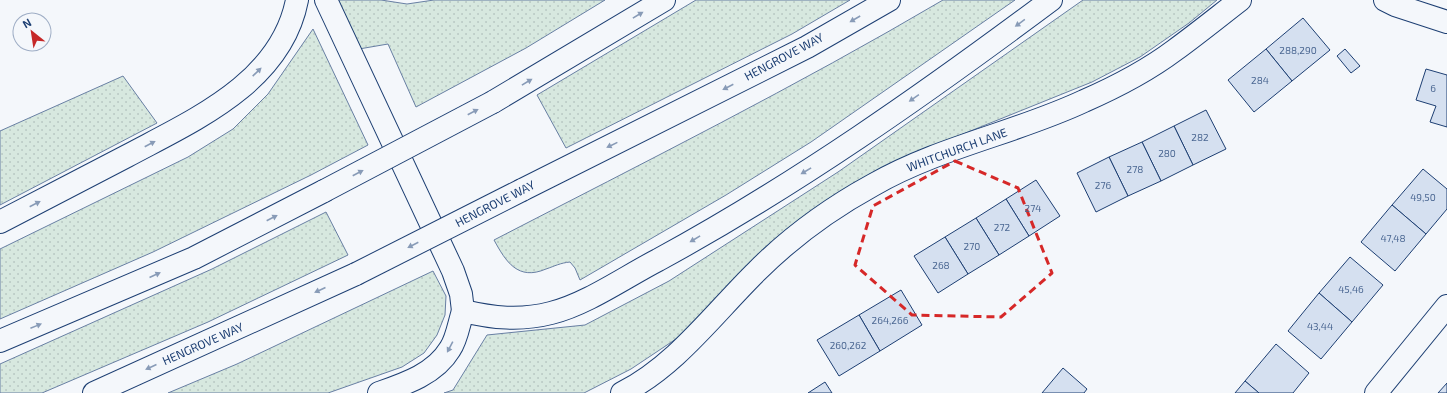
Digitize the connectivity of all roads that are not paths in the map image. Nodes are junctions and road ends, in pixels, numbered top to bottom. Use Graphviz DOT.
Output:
graph roads {
  1 [pos="297,0"];
  2 [pos="326,0"];
  3 [pos="664,0"];
  4 [pos="889,0"];
  5 [pos="1051,0"];
  6 [pos="1240,0"];
  7 [pos="1385,0"];
  8 [pos="1447,22"];
  9 [pos="0,222"];
  10 [pos="1447,306"];
  11 [pos="463,311"];
  12 [pos="0,341"];
  13 [pos="94,393"];
  14 [pos="380,393"];
  15 [pos="622,393"];
  16 [pos="1376,393"];
  9 -- 1 [label="main road, one-way"];
  2 -- 11 [label="main road"];
  12 -- 3 [label="main road, one-way, bridge"];
  4 -- 13 [label="main road, HENGROVE WAY, one-way, bridge"];
  5 -- 11 [label="main road, one-way"];
  6 -- 15 [label="main road, WHITCHURCH LANE"];
  7 -- 8 [label="main road"];
  10 -- 16 [label="main road"];
  11 -- 14 [label="main road, one-way"];
}
